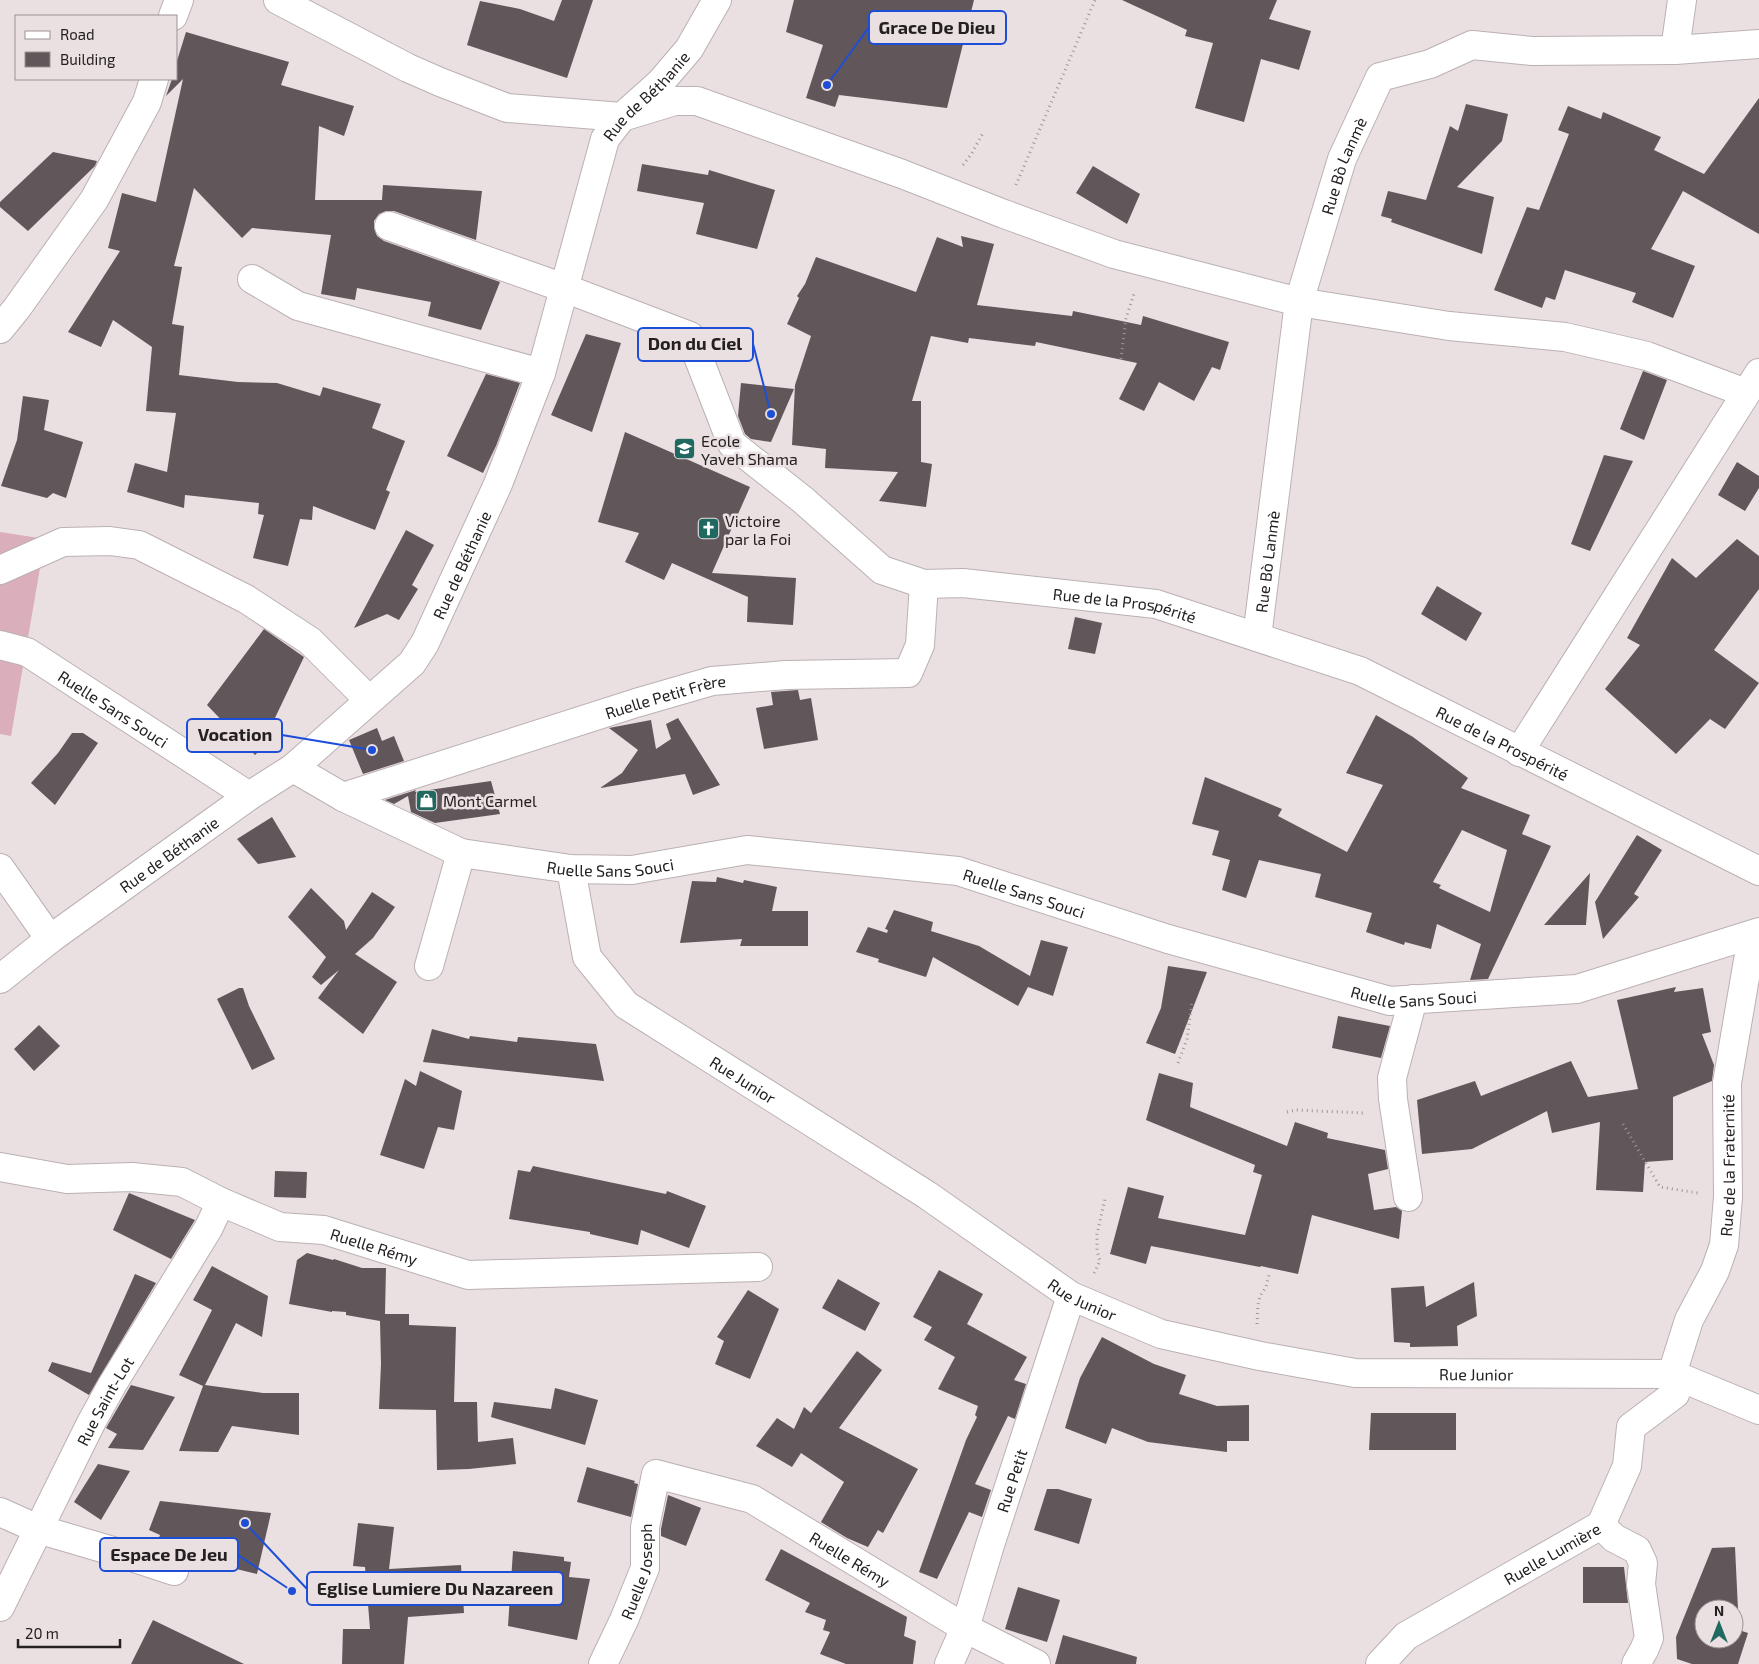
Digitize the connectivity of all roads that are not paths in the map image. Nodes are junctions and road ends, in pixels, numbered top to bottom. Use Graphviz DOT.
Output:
graph roads {
  1 [pos="179,0"];
  2 [pos="278,0"];
  3 [pos="717,0"];
  4 [pos="1682,0"];
  5 [pos="307,7"];
  6 [pos="173,15"];
  7 [pos="1759,44"];
  8 [pos="1675,50"];
  9 [pos="154,80"];
  10 [pos="622,117"];
  11 [pos="389,226"];
  12 [pos="252,280"];
  13 [pos="564,288"];
  14 [pos="1299,302"];
  15 [pos="0,329"];
  16 [pos="541,373"];
  17 [pos="1753,383"];
  18 [pos="0,570"];
  19 [pos="924,584"];
  20 [pos="1257,637"];
  21 [pos="0,645"];
  22 [pos="369,700"];
  23 [pos="1519,752"];
  24 [pos="293,768"];
  25 [pos="249,796"];
  26 [pos="343,797"];
  27 [pos="461,853"];
  28 [pos="0,868"];
  29 [pos="571,869"];
  30 [pos="1759,871"];
  31 [pos="1759,932"];
  32 [pos="50,938"];
  33 [pos="1759,953"];
  34 [pos="429,966"];
  35 [pos="0,979"];
  36 [pos="1413,999"];
  37 [pos="0,1167"];
  38 [pos="1408,1197"];
  39 [pos="221,1202"];
  40 [pos="758,1268"];
  41 [pos="1076,1298"];
  42 [pos="1672,1374"];
  43 [pos="1759,1410"];
  44 [pos="656,1474"];
  45 [pos="0,1512"];
  46 [pos="1600,1525"];
  47 [pos="38,1529"];
  48 [pos="174,1571"];
  49 [pos="0,1607"];
  50 [pos="965,1628"];
  51 [pos="603,1664"];
  52 [pos="949,1664"];
  53 [pos="1036,1664"];
  54 [pos="1380,1664"];
  55 [pos="1636,1664"];
  1 -- 6 [label="street"];
  2 -- 5 [label="street"];
  3 -- 10 [label="street, Rue de Béthanie"];
  4 -- 8 [label="street"];
  5 -- 10 [label="street"];
  7 -- 8 [label="street, Rue Bò Lanmè"];
  8 -- 14 [label="street, Rue Bò Lanmè"];
  9 -- 15 [label="street"];
  10 -- 13 [label="street, Rue de Béthanie"];
  10 -- 14 [label="street"];
  11 -- 13 [label="street, Rue de la Prospérité"];
  12 -- 16 [label="street"];
  13 -- 16 [label="street, Rue de Béthanie"];
  13 -- 19 [label="street, Rue de la Prospérité"];
  14 -- 17 [label="street"];
  14 -- 20 [label="street, Rue Bò Lanmè"];
  16 -- 22 [label="street, Rue de Béthanie"];
  17 -- 23 [label="street"];
  18 -- 22 [label="street"];
  19 -- 20 [label="street, Rue de la Prospérité"];
  19 -- 26 [label="street, Ruelle Petit Frère"];
  20 -- 23 [label="street, Rue de la Prospérité"];
  21 -- 25 [label="street, Ruelle Sans Souci"];
  22 -- 24 [label="street, Rue de Béthanie"];
  23 -- 30 [label="street, Rue de la Prospérité"];
  24 -- 25 [label="street, Rue de Béthanie"];
  24 -- 26 [label="street, Ruelle Sans Souci"];
  25 -- 32 [label="street, Rue de Béthanie"];
  26 -- 27 [label="street, Ruelle Sans Souci"];
  27 -- 29 [label="street, Ruelle Sans Souci"];
  27 -- 34 [label="street"];
  28 -- 32 [label="street"];
  29 -- 36 [label="street, Ruelle Sans Souci"];
  29 -- 41 [label="street, Rue Junior"];
  31 -- 36 [label="street, Ruelle Sans Souci"];
  32 -- 35 [label="street, Rue de Béthanie"];
  33 -- 42 [label="street, Rue de la Fraternité"];
  36 -- 38 [label="street"];
  37 -- 39 [label="street, Ruelle Rémy"];
  39 -- 40 [label="street, Ruelle Rémy"];
  39 -- 47 [label="street, Rue Saint-Lot"];
  41 -- 42 [label="street, Rue Junior"];
  41 -- 50 [label="street, Rue Petit"];
  42 -- 43 [label="street, Rue Junior"];
  42 -- 46 [label="street, Ruelle Lumière"];
  44 -- 50 [label="street, Ruelle Rémy"];
  44 -- 51 [label="street, Ruelle Joseph"];
  45 -- 47 [label="street"];
  46 -- 54 [label="street, Ruelle Lumière"];
  46 -- 55 [label="street"];
  47 -- 48 [label="street"];
  47 -- 49 [label="street, Rue Saint-Lot"];
  50 -- 52 [label="street, Rue Petit"];
  50 -- 53 [label="street, Ruelle Rémy"];
}
